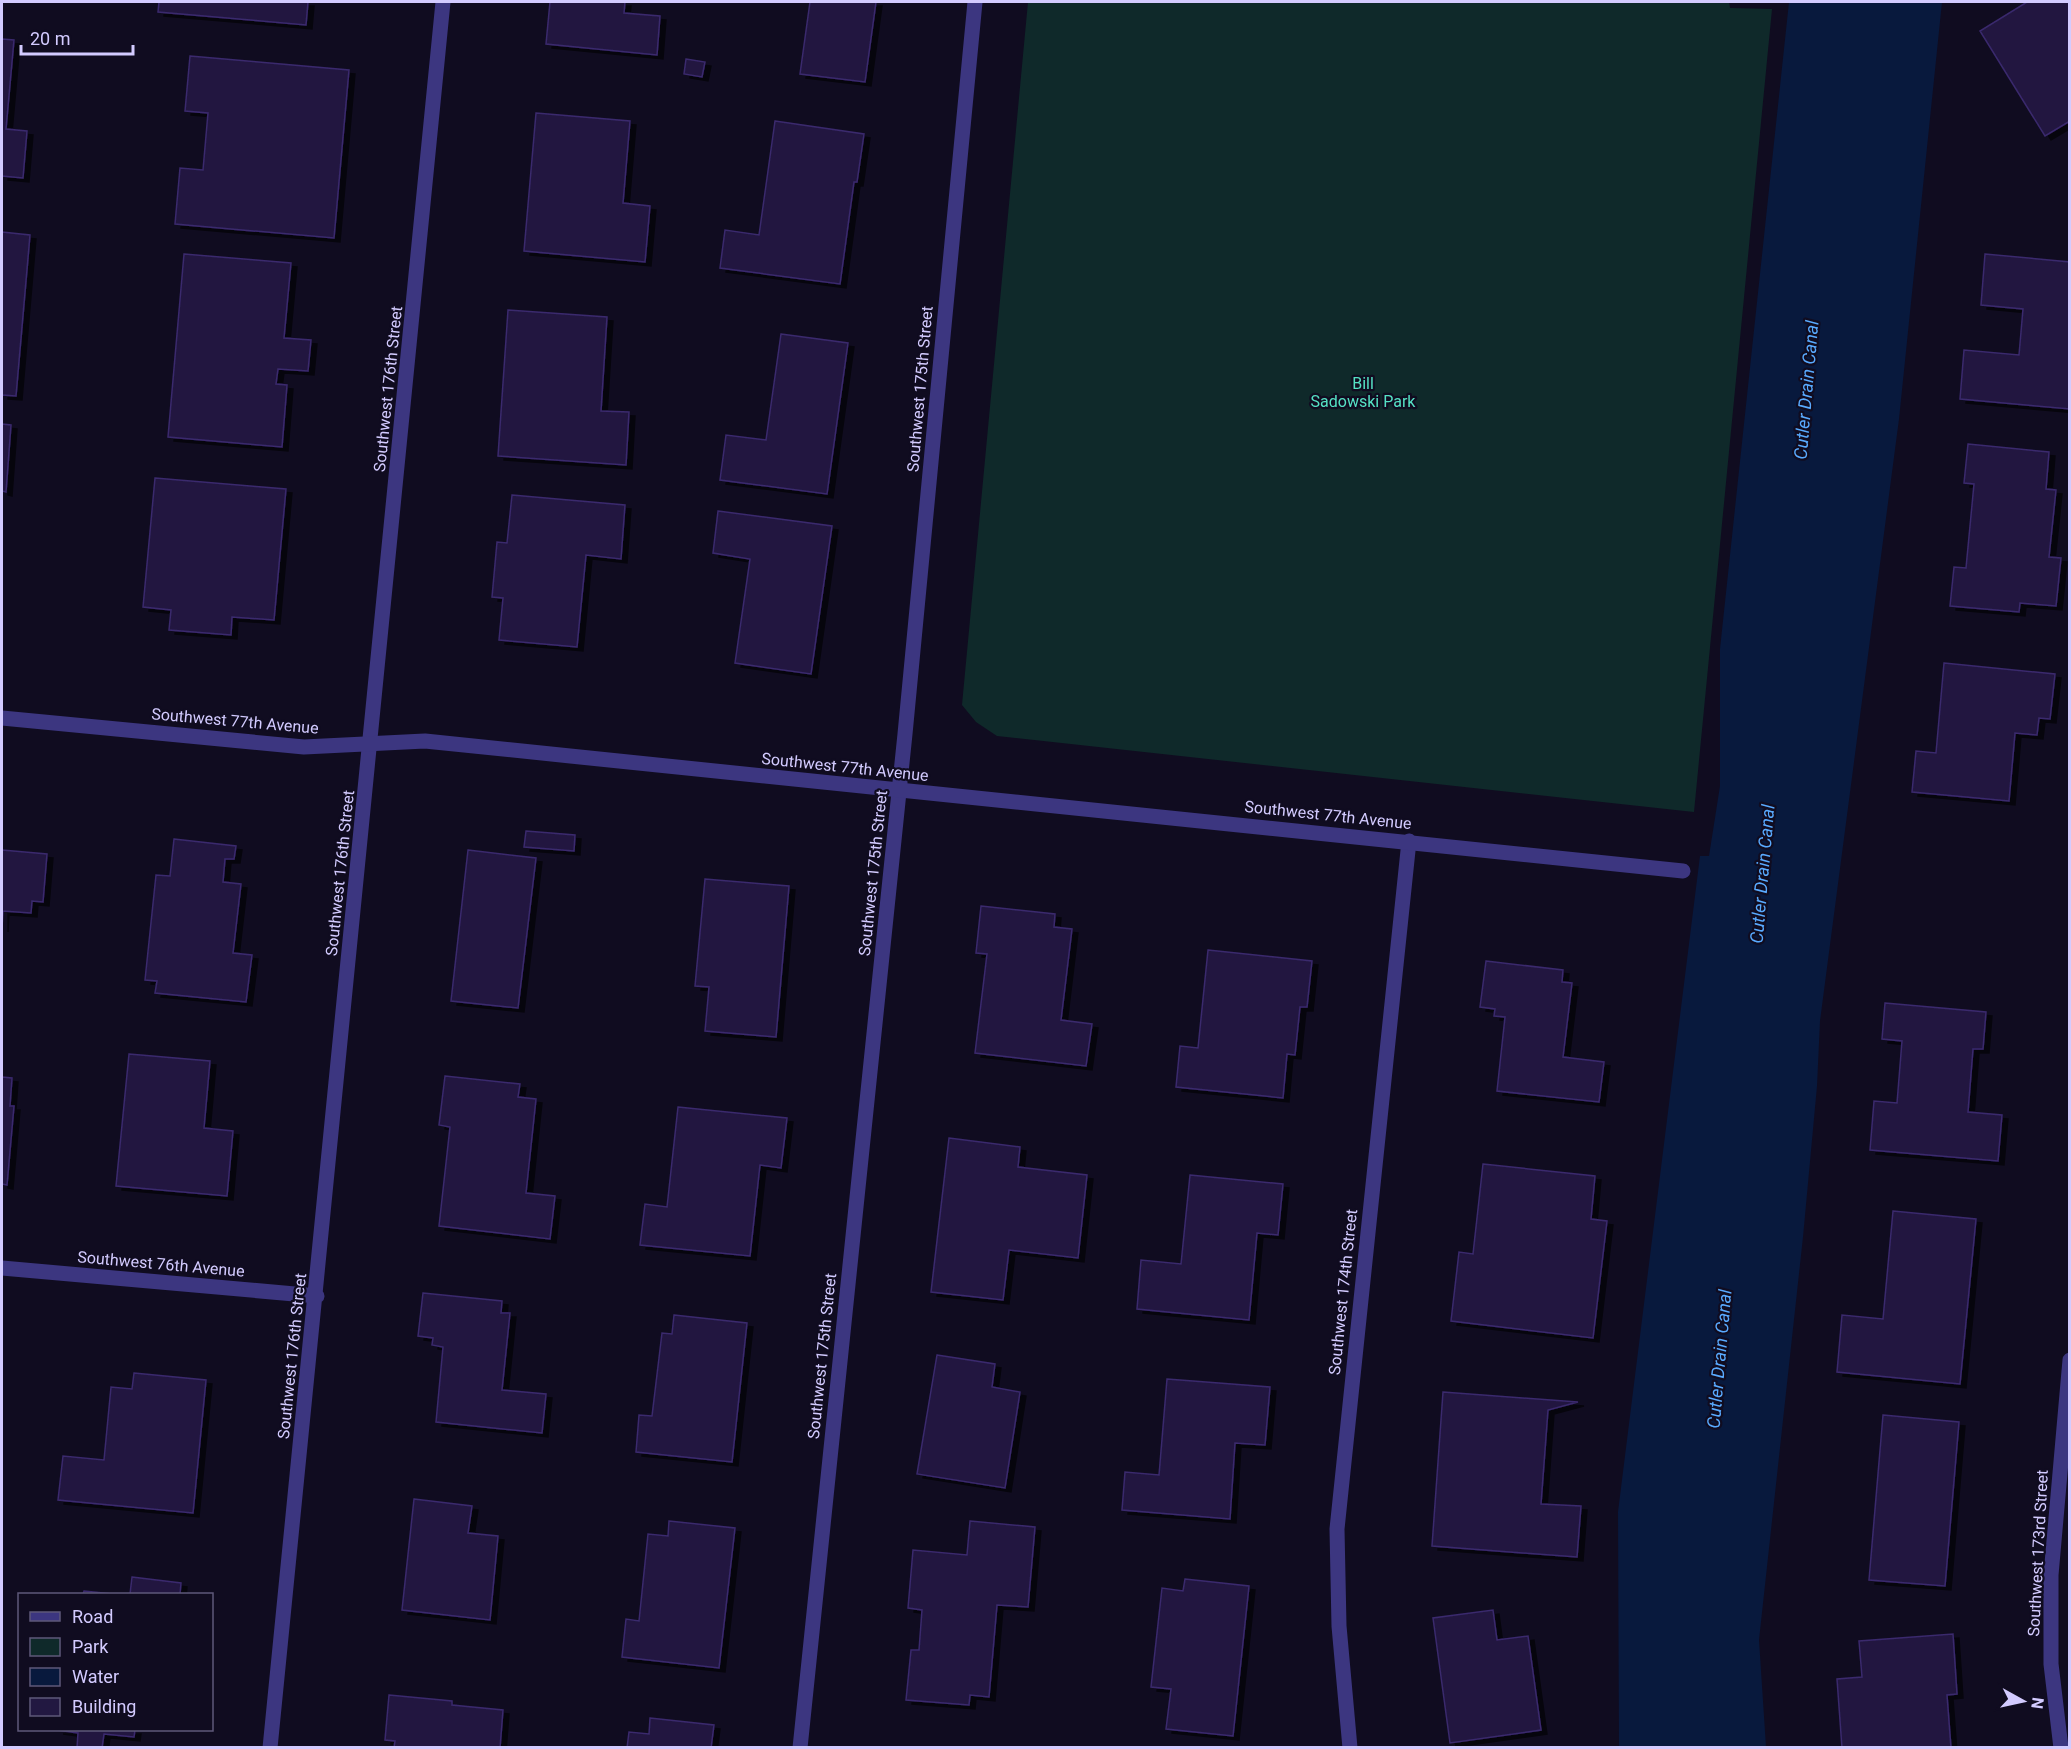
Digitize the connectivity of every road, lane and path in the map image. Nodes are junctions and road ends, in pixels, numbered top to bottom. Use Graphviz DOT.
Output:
graph roads {
  1 [pos="443,2"];
  2 [pos="975,2"];
  3 [pos="2,718"];
  4 [pos="371,744"];
  5 [pos="899,791"];
  6 [pos="1409,841"];
  7 [pos="1683,871"];
  8 [pos="2,1268"];
  9 [pos="317,1296"];
  10 [pos="2070,1360"];
  11 [pos="270,1748"];
  12 [pos="800,1748"];
  13 [pos="1350,1748"];
  14 [pos="2061,1748"];
  1 -- 4 [label="street, Southwest 176th Street"];
  2 -- 5 [label="street, Southwest 175th Street"];
  3 -- 4 [label="street, Southwest 77th Avenue"];
  4 -- 5 [label="street, Southwest 77th Avenue"];
  4 -- 9 [label="street, Southwest 176th Street"];
  5 -- 6 [label="street, Southwest 77th Avenue"];
  5 -- 12 [label="street, Southwest 175th Street"];
  6 -- 7 [label="street, Southwest 77th Avenue"];
  6 -- 13 [label="street, Southwest 174th Street"];
  8 -- 9 [label="street, Southwest 76th Avenue"];
  9 -- 11 [label="street, Southwest 176th Street"];
  10 -- 14 [label="street, Southwest 173rd Street"];
}
